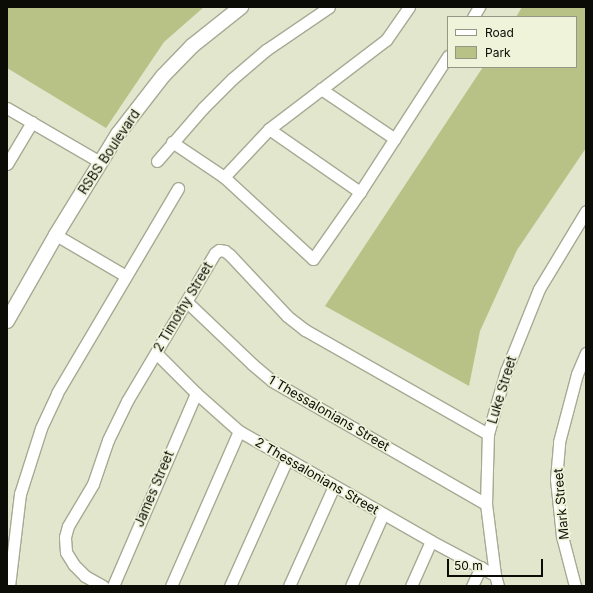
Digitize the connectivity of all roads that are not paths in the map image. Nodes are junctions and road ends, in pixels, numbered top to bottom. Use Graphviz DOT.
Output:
graph roads {
  1 [pos="241,7"];
  2 [pos="329,7"];
  3 [pos="409,7"];
  4 [pos="479,7"];
  5 [pos="474,16"];
  6 [pos="447,58"];
  7 [pos="321,89"];
  8 [pos="7,108"];
  9 [pos="32,122"];
  10 [pos="269,129"];
  11 [pos="395,139"];
  12 [pos="172,142"];
  13 [pos="157,161"];
  14 [pos="100,162"];
  15 [pos="7,164"];
  16 [pos="224,177"];
  17 [pos="178,188"];
  18 [pos="360,192"];
  19 [pos="586,211"];
  20 [pos="56,235"];
  21 [pos="126,276"];
  22 [pos="187,302"];
  23 [pos="7,321"];
  24 [pos="156,353"];
  25 [pos="586,353"];
  26 [pos="196,393"];
  27 [pos="239,431"];
  28 [pos="488,434"];
  29 [pos="287,459"];
  30 [pos="334,486"];
  31 [pos="486,504"];
  32 [pos="383,514"];
  33 [pos="431,541"];
  34 [pos="481,567"];
  35 [pos="495,575"];
  36 [pos="9,586"];
  37 [pos="103,586"];
  38 [pos="113,586"];
  39 [pos="171,586"];
  40 [pos="230,586"];
  41 [pos="289,586"];
  42 [pos="351,586"];
  43 [pos="410,586"];
  44 [pos="472,586"];
  45 [pos="498,586"];
  46 [pos="575,586"];
  1 -- 14 [label="street, RSBS Boulevard"];
  2 -- 12 [label="street"];
  3 -- 7 [label="street"];
  4 -- 5 [label="street"];
  6 -- 11 [label="street"];
  7 -- 10 [label="street"];
  7 -- 11 [label="street"];
  8 -- 9 [label="street"];
  9 -- 14 [label="street"];
  9 -- 15 [label="street"];
  10 -- 16 [label="street"];
  10 -- 18 [label="street"];
  11 -- 18 [label="street"];
  12 -- 13 [label="street"];
  12 -- 16 [label="street"];
  14 -- 20 [label="street, RSBS Boulevard"];
  16 -- 18 [label="street"];
  17 -- 21 [label="street"];
  19 -- 28 [label="street, Luke Street"];
  20 -- 21 [label="street"];
  20 -- 23 [label="street, RSBS Boulevard"];
  21 -- 36 [label="street"];
  22 -- 24 [label="street, 2 Timothy Street"];
  22 -- 28 [label="street, 2 Timothy Street"];
  22 -- 31 [label="street, 1 Thessalonians Street"];
  24 -- 26 [label="street, 2 Thessalonians Street"];
  24 -- 37 [label="street, 2 Timothy Street"];
  25 -- 46 [label="street, Mark Street"];
  26 -- 27 [label="street, 2 Thessalonians Street"];
  26 -- 38 [label="street, James Street"];
  27 -- 29 [label="street, 2 Thessalonians Street"];
  27 -- 39 [label="street"];
  28 -- 31 [label="street, Luke Street"];
  29 -- 30 [label="street, 2 Thessalonians Street"];
  29 -- 40 [label="street"];
  30 -- 32 [label="street, 2 Thessalonians Street"];
  30 -- 41 [label="street"];
  31 -- 35 [label="street, Luke Street"];
  32 -- 33 [label="street, 2 Thessalonians Street"];
  32 -- 42 [label="street"];
  33 -- 34 [label="street, 2 Thessalonians Street"];
  33 -- 43 [label="street"];
  34 -- 35 [label="street, 2 Thessalonians Street"];
  34 -- 44 [label="street"];
  35 -- 45 [label="street, Luke Street"];
}
